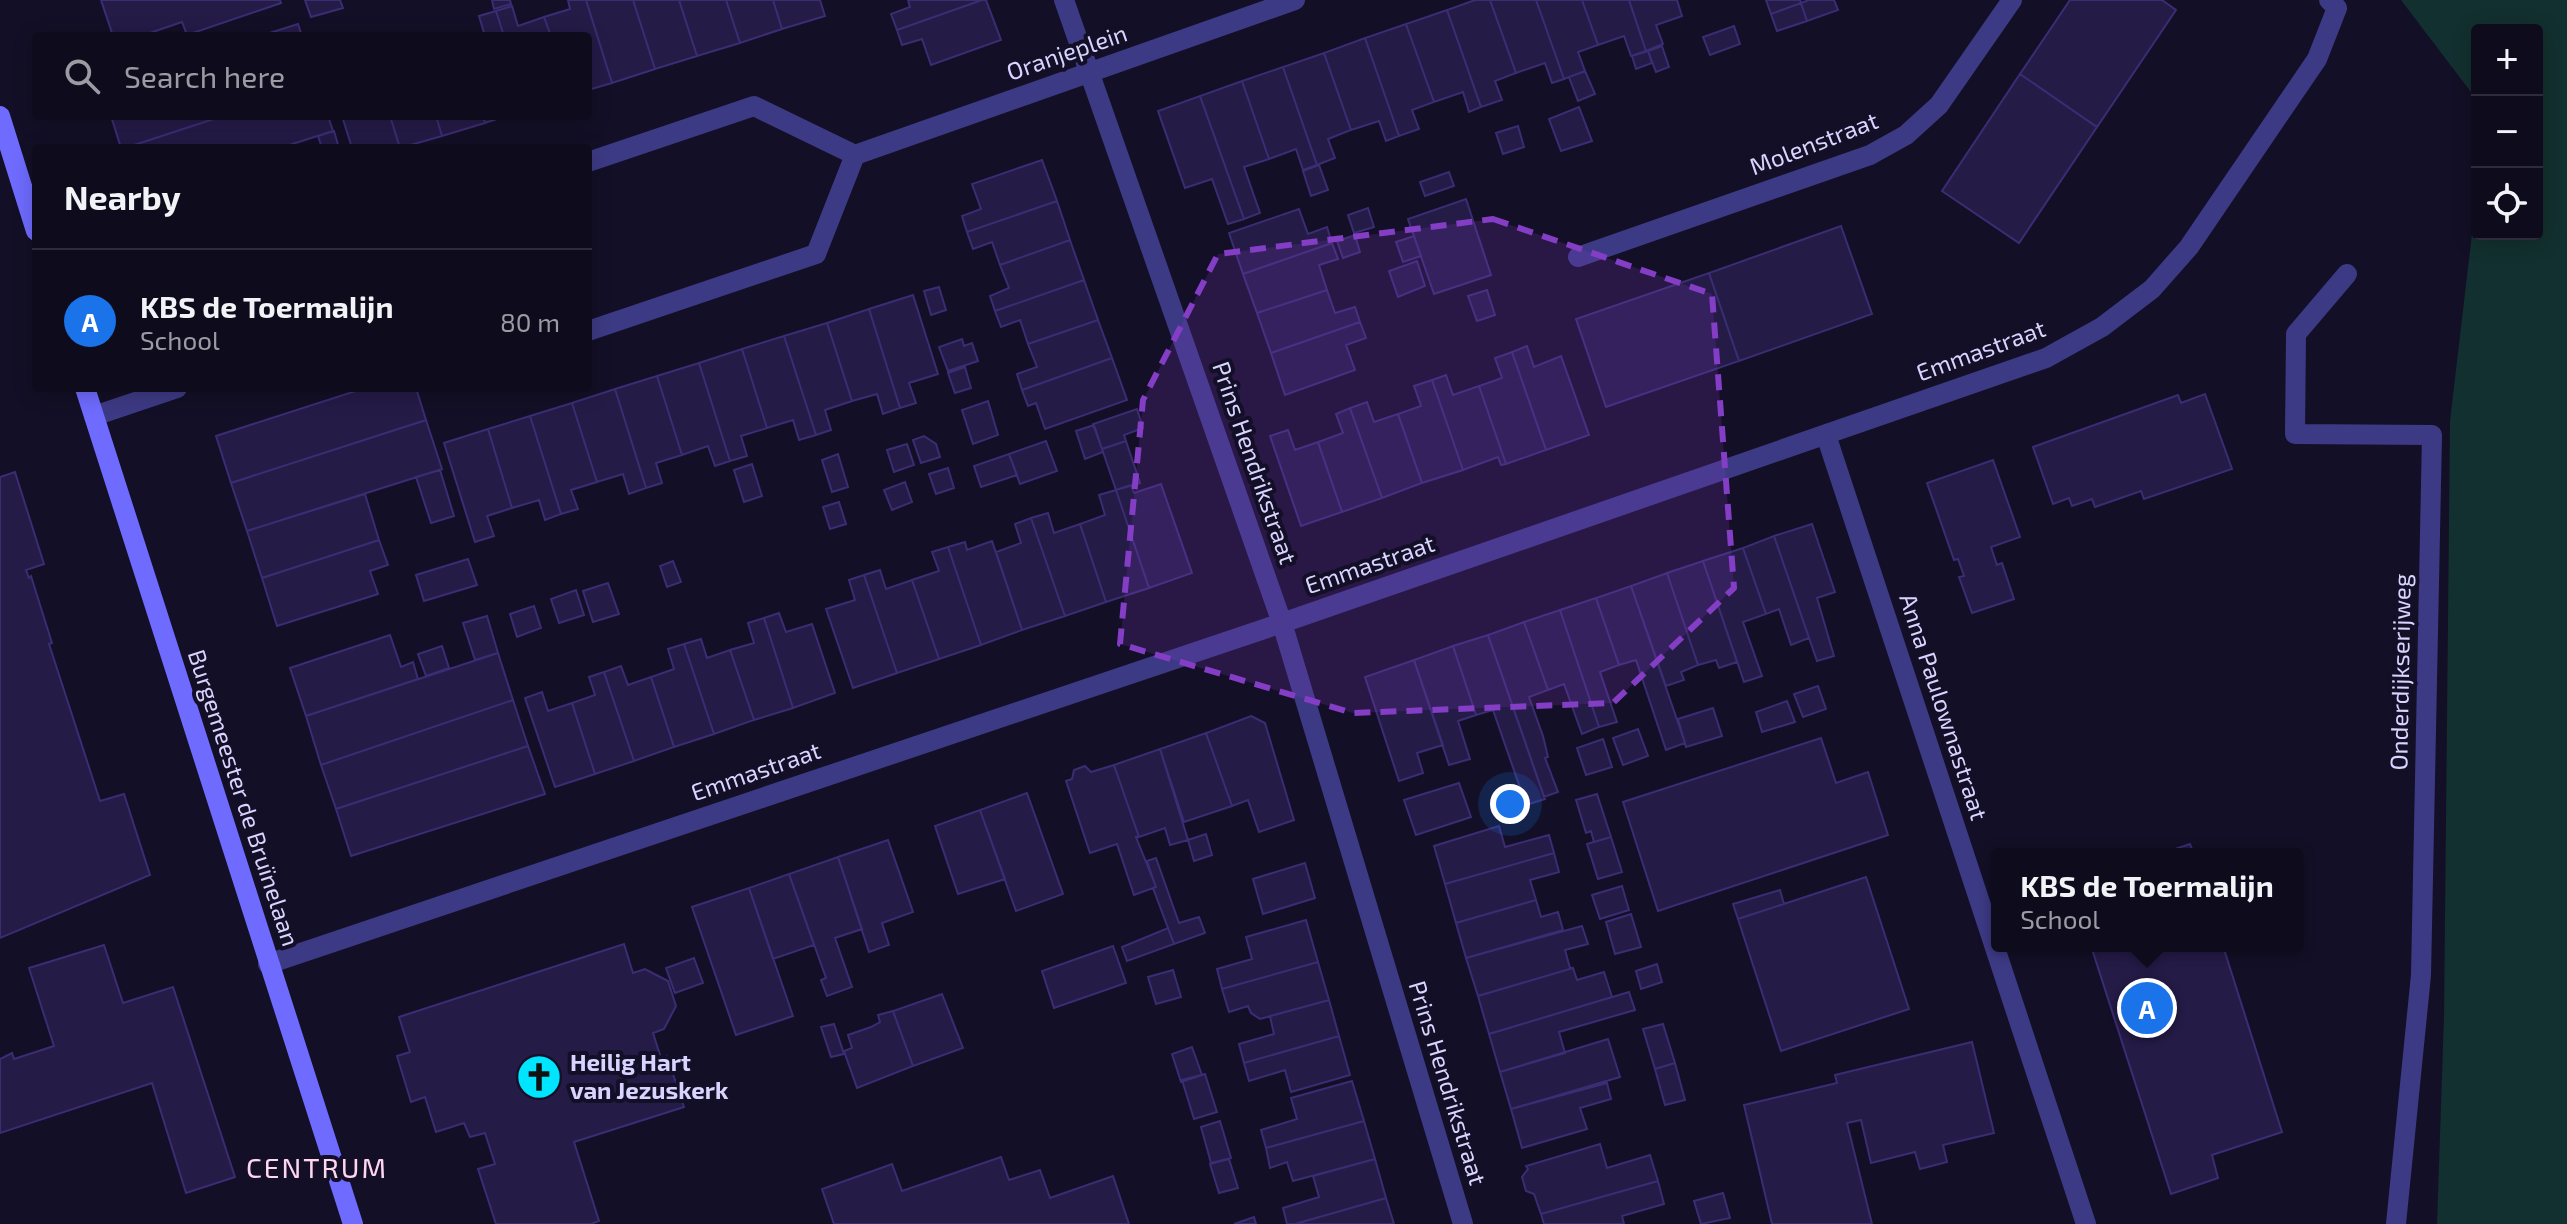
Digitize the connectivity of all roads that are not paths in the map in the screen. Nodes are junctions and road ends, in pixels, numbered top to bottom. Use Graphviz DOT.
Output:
graph roads {
  1 [pos="1064,0"];
  2 [pos="1295,0"];
  3 [pos="2012,0"];
  4 [pos="2333,4"];
  5 [pos="1089,73"];
  6 [pos="0,116"];
  7 [pos="855,155"];
  8 [pos="592,161"];
  9 [pos="32,218"];
  10 [pos="1578,257"];
  11 [pos="2347,274"];
  12 [pos="592,330"];
  13 [pos="86,392"];
  14 [pos="165,392"];
  15 [pos="94,416"];
  16 [pos="1826,435"];
  17 [pos="1282,623"];
  18 [pos="1991,936"];
  19 [pos="1996,952"];
  20 [pos="268,964"];
  21 [pos="353,1224"];
  22 [pos="1463,1224"];
  23 [pos="2086,1224"];
  24 [pos="2396,1224"];
  1 -- 5 [label="street, Prins Hendrikstraat"];
  2 -- 5 [label="street, Oranjeplein"];
  3 -- 10 [label="street, Molenstraat"];
  4 -- 16 [label="street, Emmastraat"];
  5 -- 7 [label="street, Oranjeplein"];
  5 -- 17 [label="street, Prins Hendrikstraat"];
  6 -- 9 [label="street"];
  7 -- 8 [label="street"];
  7 -- 12 [label="street"];
  11 -- 24 [label="street, Onderdijkserijweg"];
  13 -- 15 [label="street, Burgemeester de Bruïnelaan"];
  14 -- 15 [label="street"];
  15 -- 20 [label="street, Burgemeester de Bruïnelaan"];
  16 -- 17 [label="street, Emmastraat"];
  16 -- 18 [label="street, Anna Paulownastraat"];
  17 -- 20 [label="street, Emmastraat"];
  17 -- 22 [label="street, Prins Hendrikstraat"];
  19 -- 23 [label="street, Anna Paulownastraat"];
  20 -- 21 [label="street, Burgemeester de Bruïnelaan"];
}
